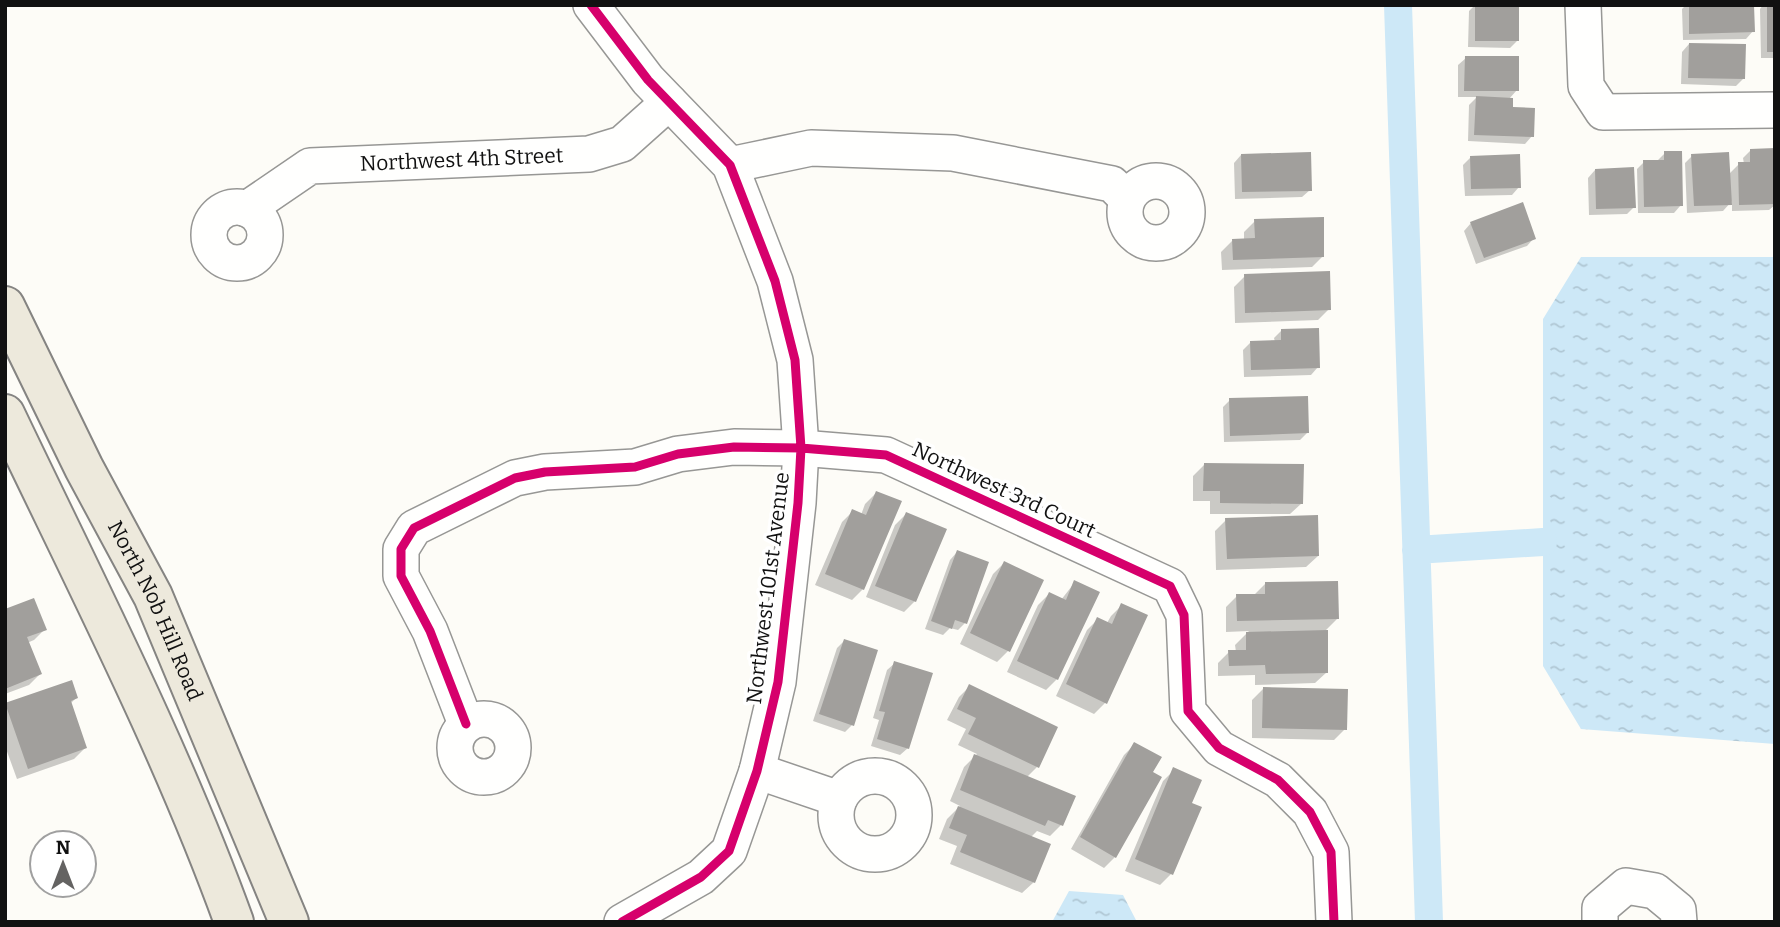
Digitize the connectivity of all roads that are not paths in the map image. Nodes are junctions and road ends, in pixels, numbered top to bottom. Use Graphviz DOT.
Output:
graph roads {
  1 [pos="592,5"];
  2 [pos="1583,5"];
  3 [pos="669,102"];
  4 [pos="1775,110"];
  5 [pos="730,165"];
  6 [pos="1127,200"];
  7 [pos="247,209"];
  8 [pos="5,306"];
  9 [pos="5,414"];
  10 [pos="801,448"];
  11 [pos="466,724"];
  12 [pos="757,771"];
  13 [pos="839,799"];
  14 [pos="234,922"];
  15 [pos="289,922"];
  16 [pos="622,922"];
  17 [pos="1334,922"];
  18 [pos="1600,922"];
  19 [pos="1679,922"];
  1 -- 3 [label="street, Northwest 101st Avenue"];
  2 -- 4 [label="street"];
  3 -- 5 [label="street, Northwest 101st Avenue"];
  3 -- 7 [label="street, Northwest 4th Street"];
  5 -- 6 [label="street"];
  5 -- 10 [label="street, Northwest 101st Avenue"];
  8 -- 15 [label="main road, North Nob Hill Road"];
  9 -- 14 [label="main road"];
  10 -- 11 [label="street, Northwest 3rd Court"];
  10 -- 12 [label="street, Northwest 101st Avenue"];
  10 -- 17 [label="street, Northwest 3rd Court"];
  12 -- 13 [label="street"];
  12 -- 16 [label="street, Northwest 101st Avenue"];
  18 -- 19 [label="street"];
}
